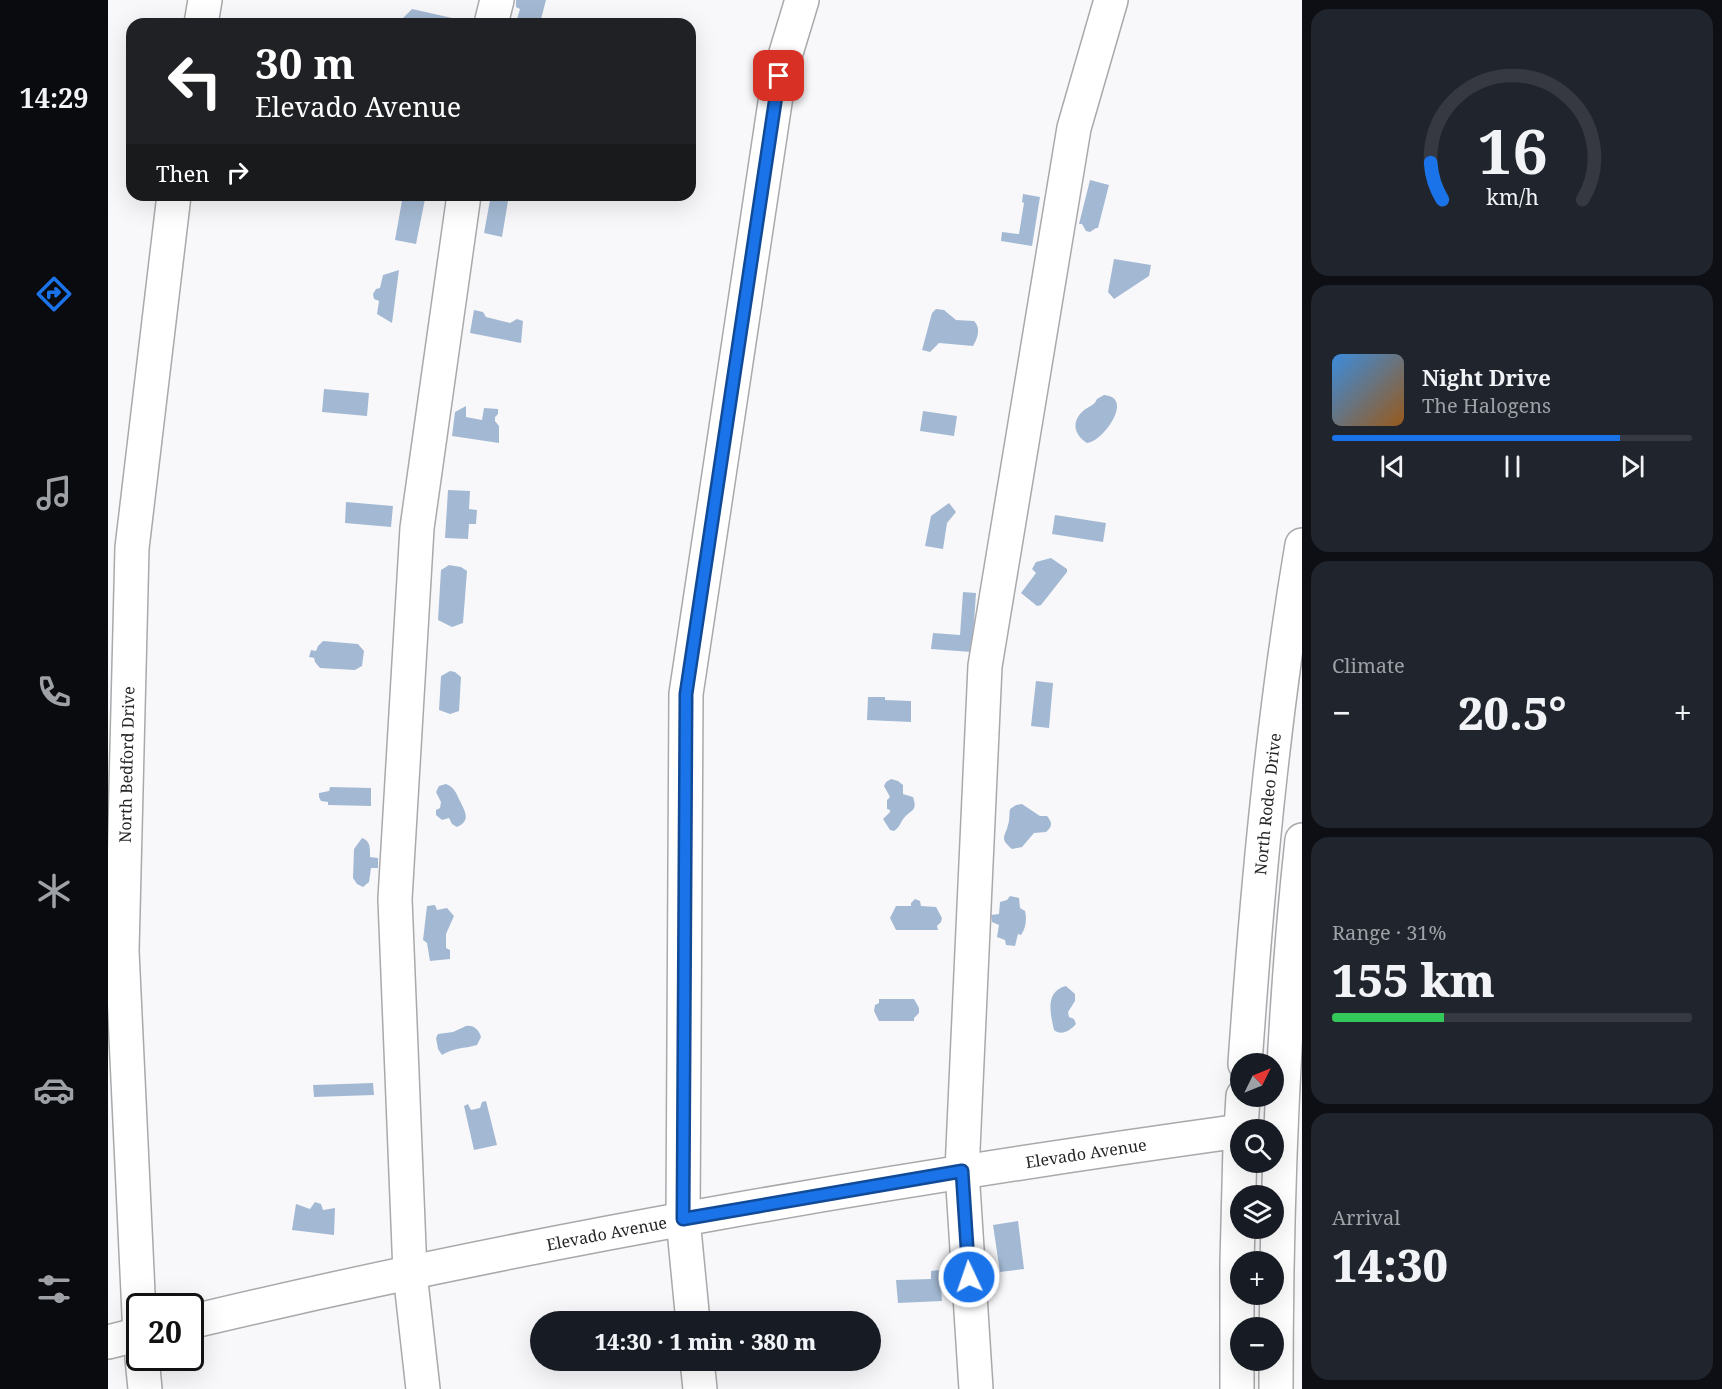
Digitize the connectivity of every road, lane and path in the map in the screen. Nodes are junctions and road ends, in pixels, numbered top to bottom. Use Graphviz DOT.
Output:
graph roads {
  1 [pos="205,0"];
  2 [pos="497,0"];
  3 [pos="802,0"];
  4 [pos="1111,0"];
  5 [pos="202,18"];
  6 [pos="492,18"];
  7 [pos="173,201"];
  8 [pos="463,201"];
  9 [pos="1302,545"];
  10 [pos="1302,840"];
  11 [pos="1246,1053"];
  12 [pos="1279,1119"];
  13 [pos="1230,1132"];
  14 [pos="962,1171"];
  15 [pos="1239,1173"];
  16 [pos="1277,1173"];
  17 [pos="683,1219"];
  18 [pos="410,1273"];
  19 [pos="137,1293"];
  20 [pos="692,1311"];
  21 [pos="204,1319"];
  22 [pos="126,1338"];
  23 [pos="108,1342"];
  24 [pos="143,1371"];
  25 [pos="698,1371"];
  26 [pos="145,1389"];
  27 [pos="423,1389"];
  28 [pos="700,1389"];
  29 [pos="976,1389"];
  30 [pos="1237,1389"];
  31 [pos="1276,1389"];
  1 -- 5 [label="street"];
  2 -- 6 [label="street"];
  3 -- 17 [label="street"];
  4 -- 14 [label="street"];
  7 -- 19 [label="street, North Bedford Drive"];
  8 -- 18 [label="street"];
  9 -- 11 [label="street, North Rodeo Drive"];
  10 -- 12 [label="street"];
  13 -- 14 [label="street, Elevado Avenue"];
  14 -- 17 [label="street, Elevado Avenue"];
  14 -- 29 [label="street"];
  15 -- 30 [label="street"];
  16 -- 31 [label="street"];
  17 -- 18 [label="street, Elevado Avenue"];
  17 -- 20 [label="street"];
  18 -- 21 [label="street, Elevado Avenue"];
  18 -- 27 [label="street"];
  22 -- 23 [label="street"];
  24 -- 26 [label="street"];
  25 -- 28 [label="street"];
}
